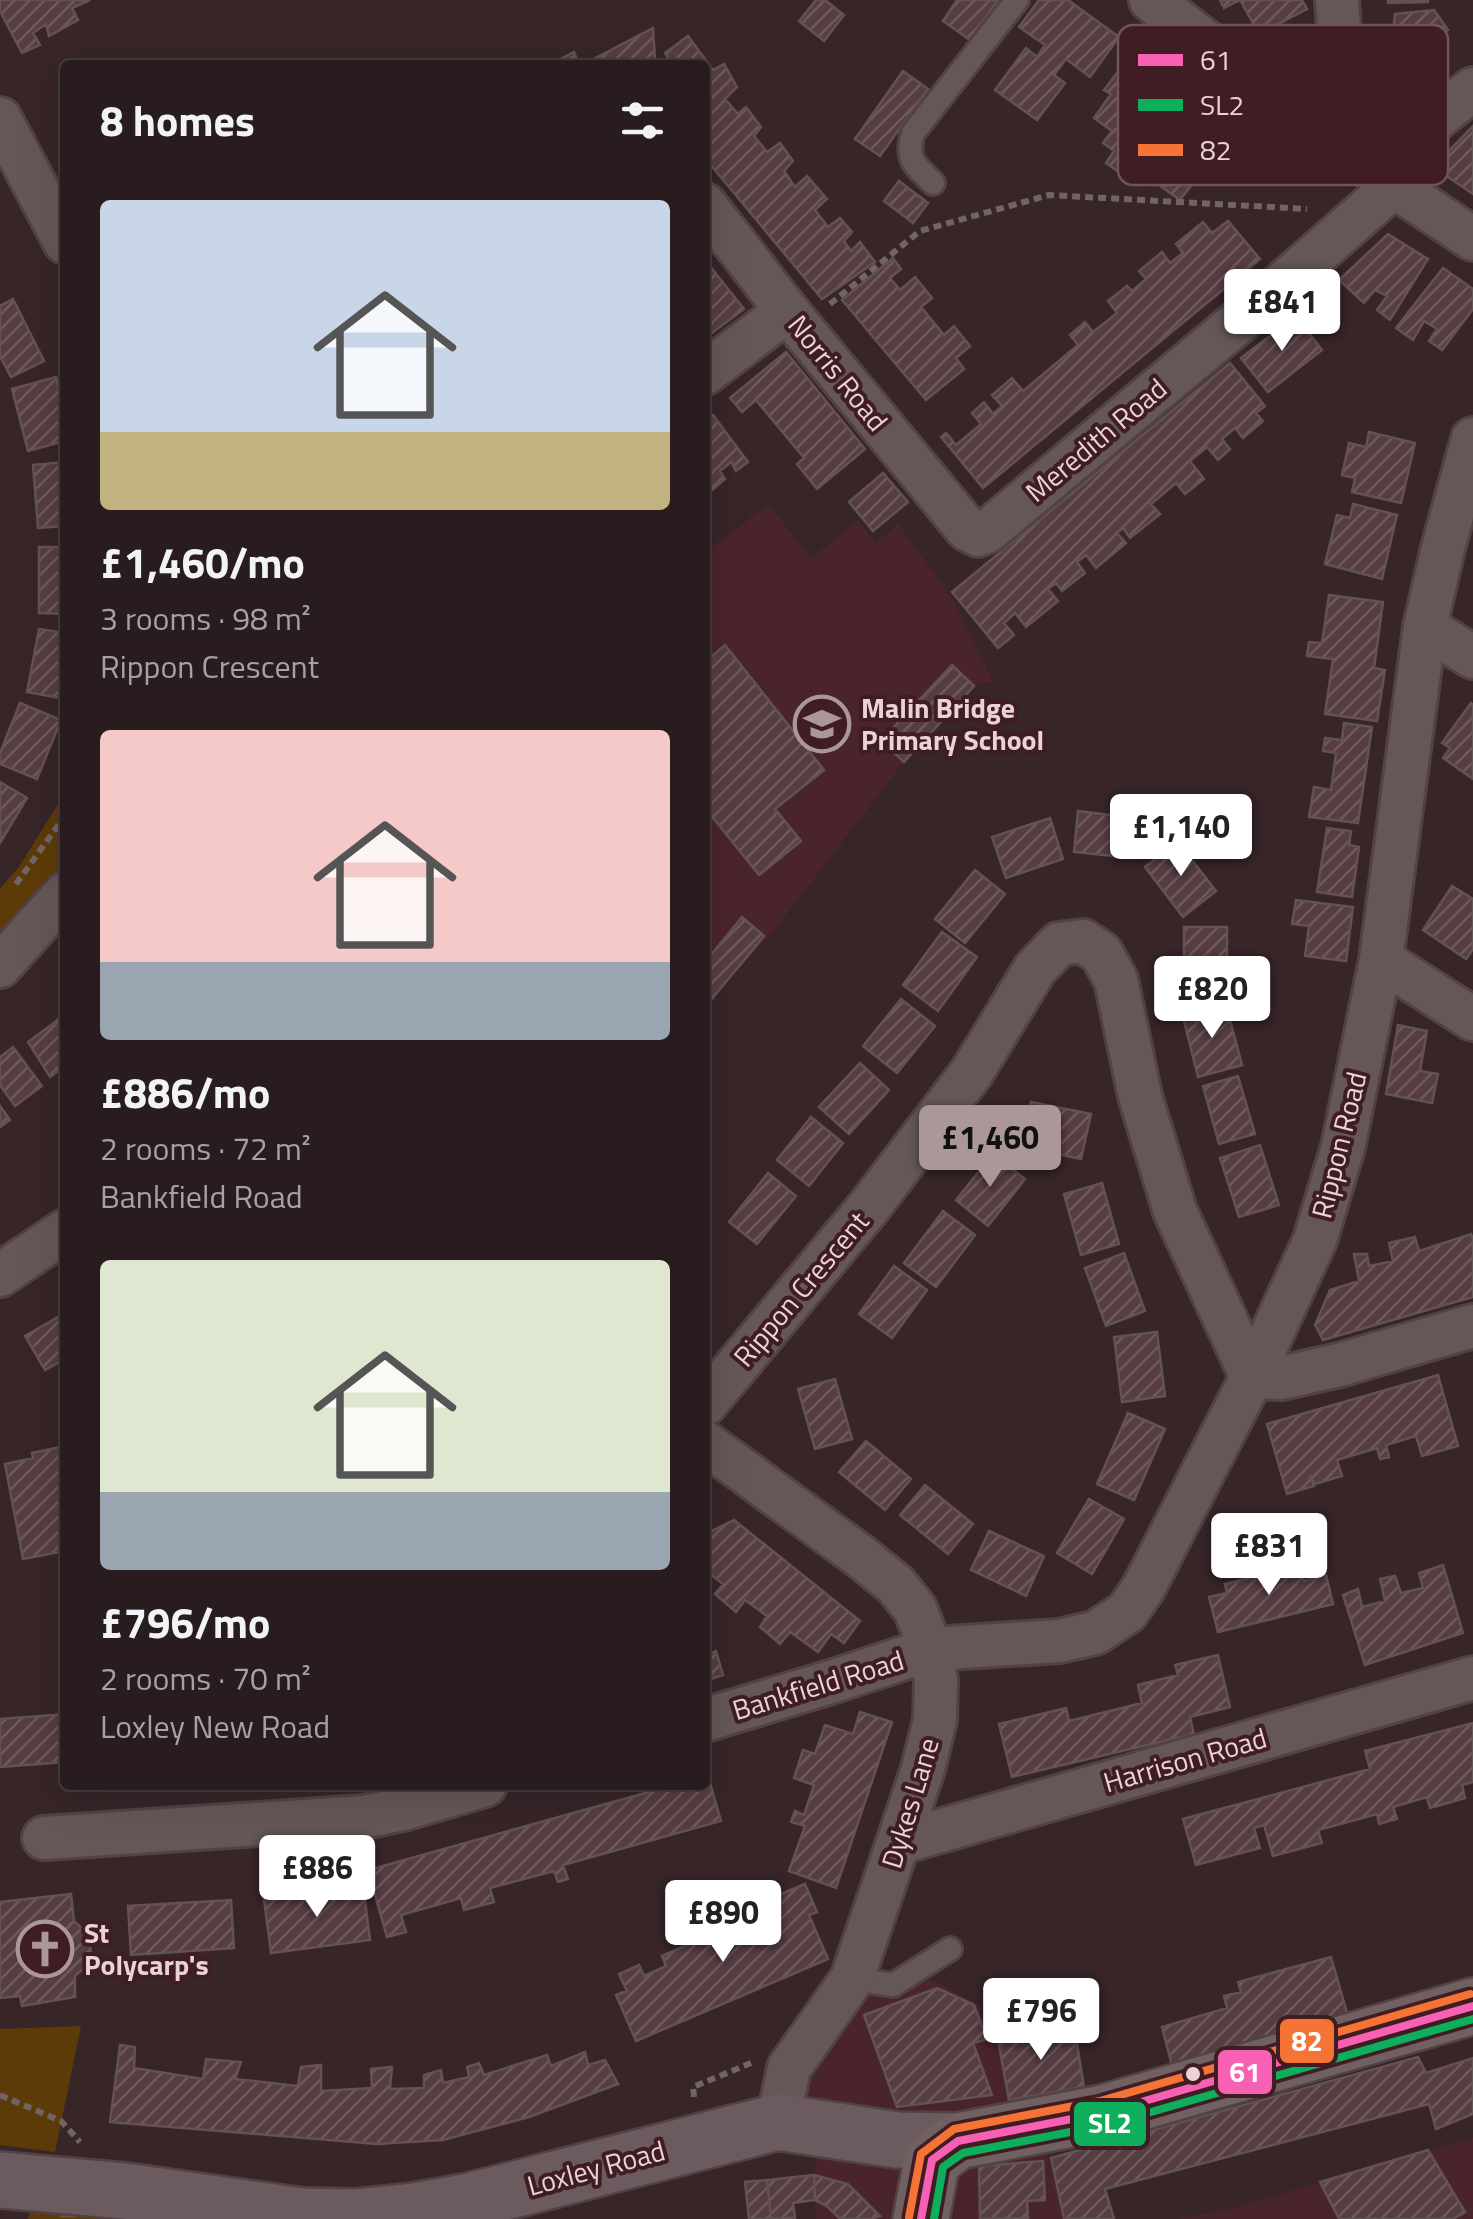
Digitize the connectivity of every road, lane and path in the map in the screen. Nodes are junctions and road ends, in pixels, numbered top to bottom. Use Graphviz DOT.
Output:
graph roads {
  1 [pos="1017,0"];
  2 [pos="1152,0"];
  3 [pos="1337,0"];
  4 [pos="1182,25"];
  5 [pos="1341,25"];
  6 [pos="1473,89"];
  7 [pos="1448,111"];
  8 [pos="0,119"];
  9 [pos="934,183"];
  10 [pos="1249,185"];
  11 [pos="1364,185"];
  12 [pos="1379,185"];
  13 [pos="710,210"];
  14 [pos="60,233"];
  15 [pos="1473,239"];
  16 [pos="794,319"];
  17 [pos="710,370"];
  18 [pos="1473,439"];
  19 [pos="978,535"];
  20 [pos="1425,627"];
  21 [pos="1473,657"];
  22 [pos="60,823"];
  23 [pos="11,892"];
  24 [pos="60,900"];
  25 [pos="1381,960"];
  26 [pos="0,966"];
  27 [pos="1473,1019"];
  28 [pos="60,1234"];
  29 [pos="0,1274"];
  30 [pos="1473,1326"];
  31 [pos="1252,1377"];
  32 [pos="710,1398"];
  33 [pos="710,1447"];
  34 [pos="931,1649"];
  35 [pos="1473,1678"];
  36 [pos="710,1718"];
  37 [pos="467,1790"];
  38 [pos="44,1838"];
  39 [pos="898,1843"];
  40 [pos="950,1949"];
  41 [pos="852,1979"];
  42 [pos="1473,2006"];
  43 [pos="778,2122"];
  44 [pos="833,2130"];
  45 [pos="958,2141"];
  46 [pos="0,2180"];
  47 [pos="302,2218"];
  48 [pos="921,2218"];
  1 -- 9 [label="lane"];
  2 -- 4 [label="street"];
  3 -- 5 [label="street"];
  6 -- 7 [label="street, Meredith Road"];
  8 -- 14 [label="street"];
  10 -- 16 [label="path"];
  11 -- 19 [label="street, Meredith Road"];
  12 -- 15 [label="street"];
  13 -- 16 [label="street, Norris Road"];
  16 -- 17 [label="street"];
  16 -- 19 [label="street, Norris Road"];
  18 -- 20 [label="street, Rippon Road"];
  20 -- 21 [label="street"];
  20 -- 25 [label="street, Rippon Road"];
  22 -- 23 [label="path"];
  24 -- 26 [label="street"];
  25 -- 27 [label="street"];
  25 -- 31 [label="street, Rippon Road"];
  28 -- 29 [label="street"];
  30 -- 31 [label="street"];
  31 -- 32 [label="street, Rippon Crescent"];
  31 -- 34 [label="street, Rippon Road"];
  33 -- 34 [label="street, Dykes Lane"];
  34 -- 36 [label="street, Bankfield Road"];
  34 -- 39 [label="street, Dykes Lane"];
  35 -- 39 [label="street, Harrison Road"];
  37 -- 38 [label="street"];
  39 -- 41 [label="street, Dykes Lane"];
  40 -- 41 [label="lane"];
  41 -- 43 [label="street, Dykes Lane"];
  42 -- 45 [label="main road"];
  43 -- 44 [label="main road, Loxley Road"];
  43 -- 47 [label="main road, Loxley Road"];
  44 -- 45 [label="main road, Loxley Road"];
  44 -- 48 [label="main road"];
  45 -- 48 [label="main road"];
  46 -- 47 [label="main road, Loxley Road"];
}
